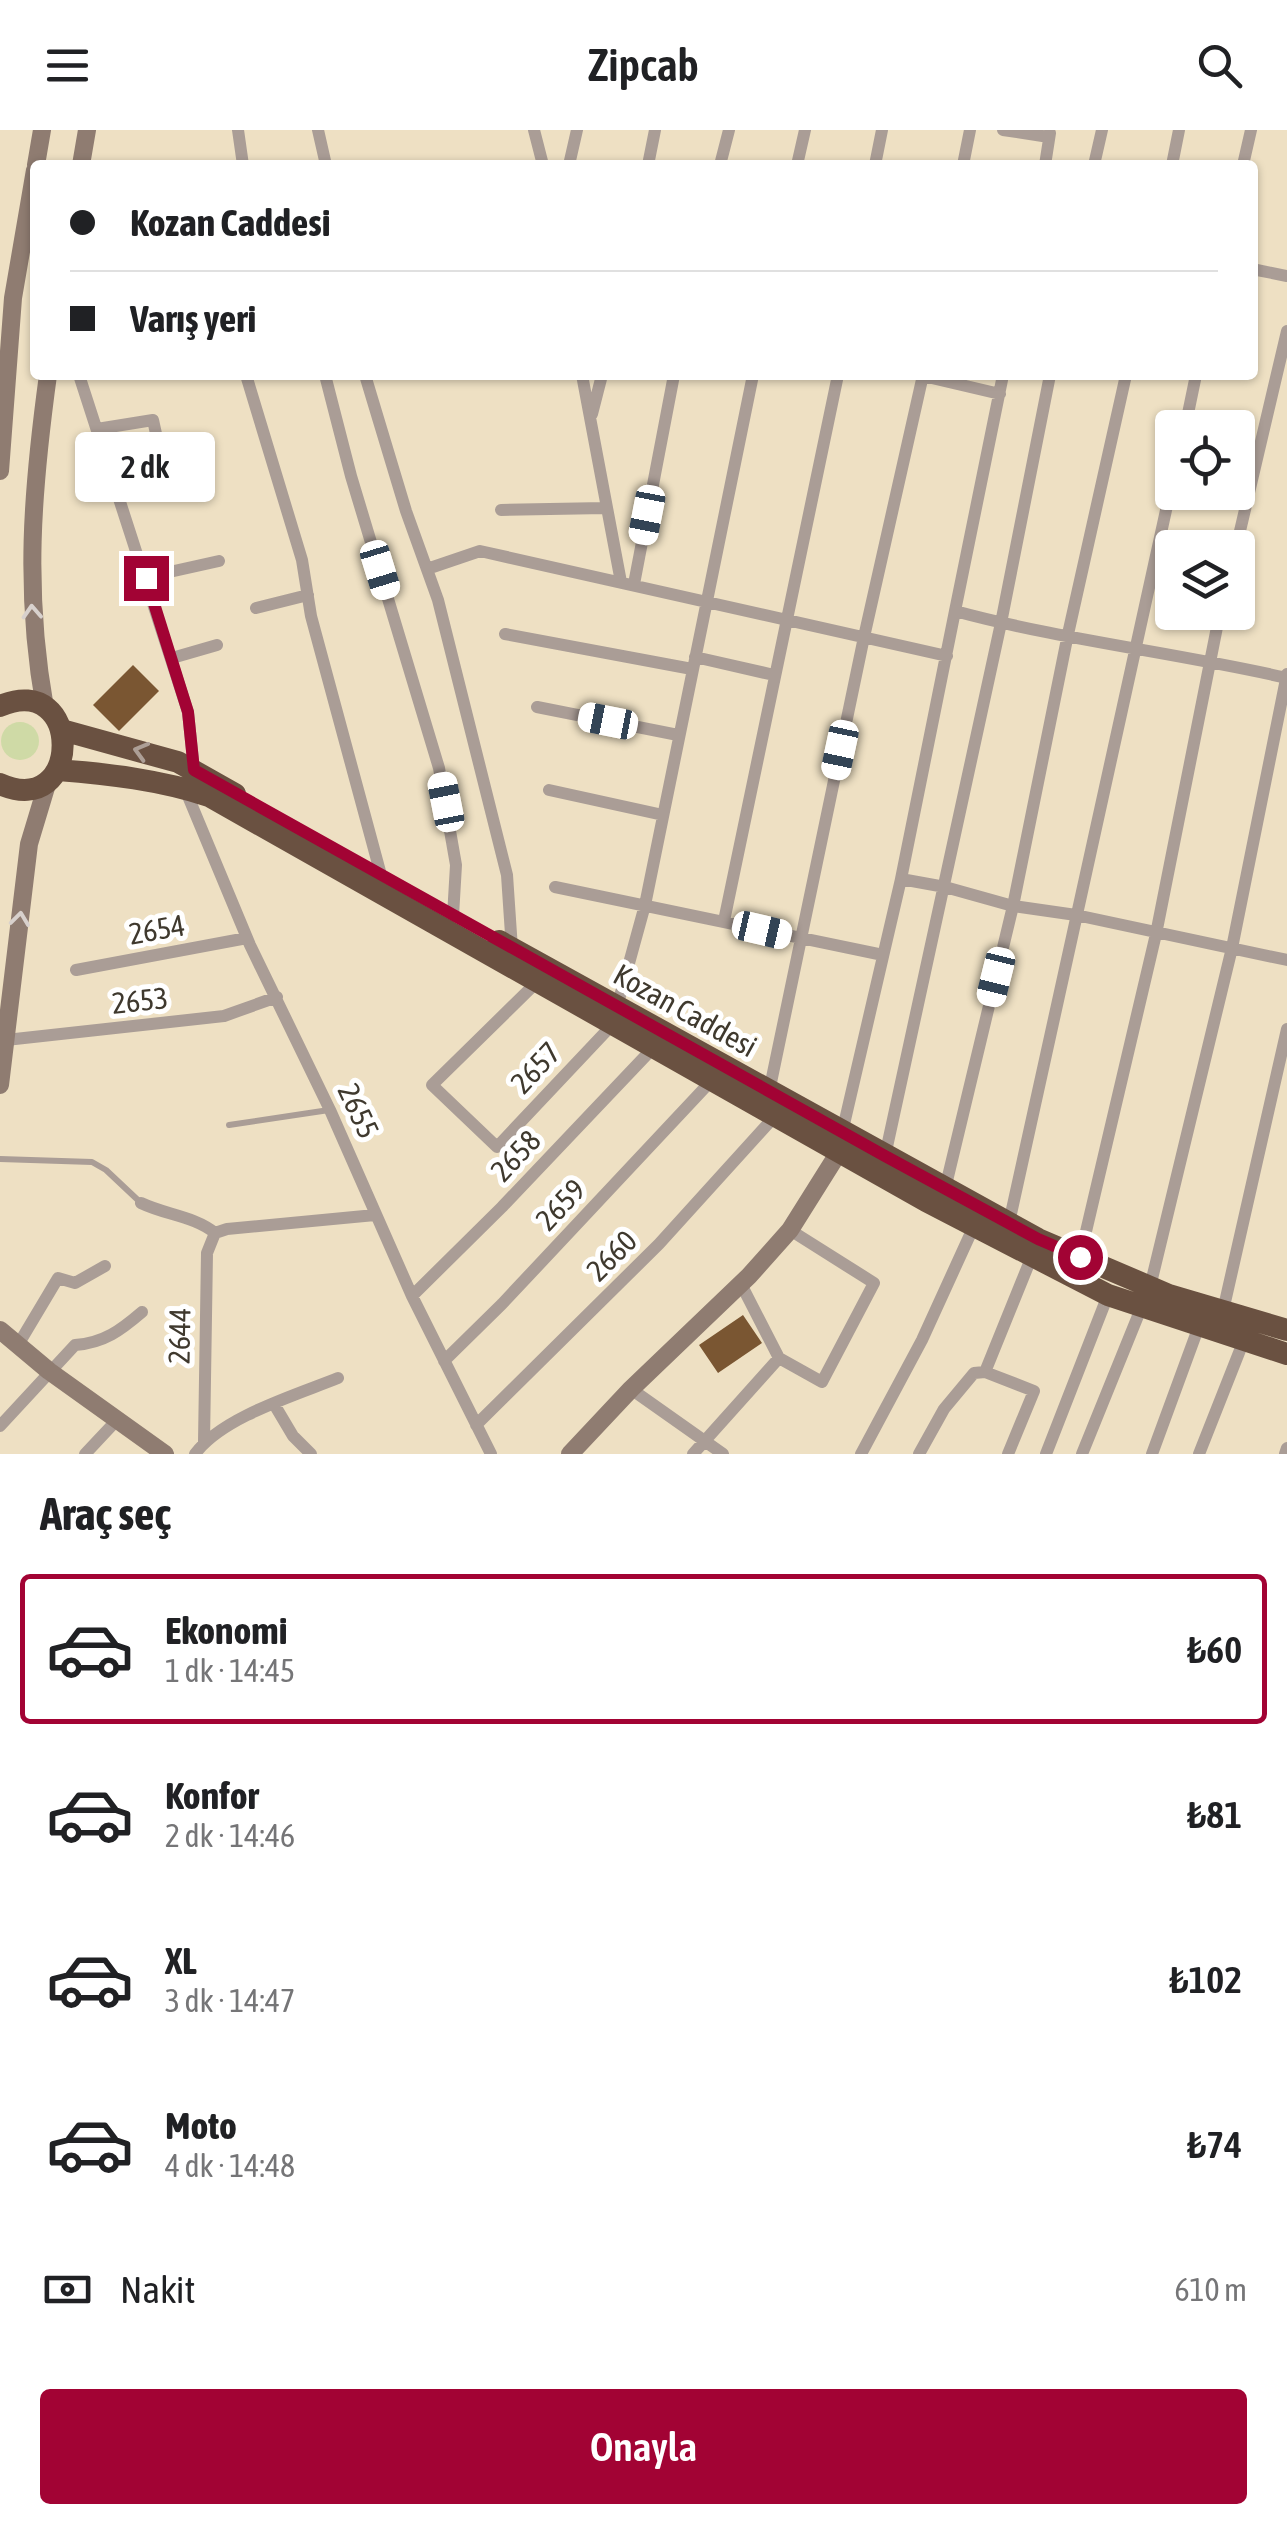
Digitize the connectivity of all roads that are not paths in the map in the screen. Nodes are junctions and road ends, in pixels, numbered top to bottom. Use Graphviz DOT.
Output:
graph roads {
  1 [pos="42,130"];
  2 [pos="88,130"];
  3 [pos="238,130"];
  4 [pos="318,130"];
  5 [pos="534,130"];
  6 [pos="577,130"];
  7 [pos="655,130"];
  8 [pos="728,130"];
  9 [pos="805,130"];
  10 [pos="882,130"];
  11 [pos="970,130"];
  12 [pos="1003,130"];
  13 [pos="1102,130"];
  14 [pos="1179,130"];
  15 [pos="1251,130"];
  16 [pos="1050,134"];
  17 [pos="37,160"];
  18 [pos="82,160"];
  19 [pos="242,160"];
  20 [pos="325,160"];
  21 [pos="542,160"];
  22 [pos="570,160"];
  23 [pos="649,160"];
  24 [pos="721,160"];
  25 [pos="798,160"];
  26 [pos="876,160"];
  27 [pos="965,160"];
  28 [pos="1045,160"];
  29 [pos="1095,160"];
  30 [pos="1173,160"];
  31 [pos="1244,160"];
  32 [pos="30,203"];
  33 [pos="1258,270"];
  34 [pos="1287,276"];
  35 [pos="1287,331"];
  36 [pos="47,380"];
  37 [pos="81,380"];
  38 [pos="248,380"];
  39 [pos="325,380"];
  40 [pos="367,380"];
  41 [pos="583,380"];
  42 [pos="601,380"];
  43 [pos="673,380"];
  44 [pos="752,380"];
  45 [pos="837,380"];
  46 [pos="921,380"];
  47 [pos="943,380"];
  48 [pos="1003,380"];
  49 [pos="1049,380"];
  50 [pos="1125,380"];
  51 [pos="1195,380"];
  52 [pos="1000,394"];
  53 [pos="1189,410"];
  54 [pos="590,422"];
  55 [pos="97,429"];
  56 [pos="0,471"];
  57 [pos="166,480"];
  58 [pos="605,508"];
  59 [pos="501,510"];
  60 [pos="1166,510"];
  61 [pos="1240,530"];
  62 [pos="219,560"];
  63 [pos="427,569"];
  64 [pos="146,578"];
  65 [pos="628,583"];
  66 [pos="308,595"];
  67 [pos="708,602"];
  68 [pos="256,608"];
  69 [pos="955,610"];
  70 [pos="786,620"];
  71 [pos="1000,623"];
  72 [pos="1216,630"];
  73 [pos="505,634"];
  74 [pos="1068,634"];
  75 [pos="864,637"];
  76 [pos="217,645"];
  77 [pos="1136,646"];
  78 [pos="947,656"];
  79 [pos="172,658"];
  80 [pos="1209,660"];
  81 [pos="694,663"];
  82 [pos="774,675"];
  83 [pos="1287,676"];
  84 [pos="0,706"];
  85 [pos="45,708"];
  86 [pos="537,708"];
  87 [pos="62,730"];
  88 [pos="678,735"];
  89 [pos="53,775"];
  90 [pos="189,779"];
  91 [pos="0,784"];
  92 [pos="550,790"];
  93 [pos="663,815"];
  94 [pos="380,875"];
  95 [pos="901,879"];
  96 [pos="555,887"];
  97 [pos="945,887"];
  98 [pos="645,905"];
  99 [pos="1013,906"];
  100 [pos="1076,915"];
  101 [pos="453,916"];
  102 [pos="724,921"];
  103 [pos="1156,934"];
  104 [pos="248,938"];
  105 [pos="801,939"];
  106 [pos="512,948"];
  107 [pos="1232,948"];
  108 [pos="884,955"];
  109 [pos="1287,960"];
  110 [pos="76,970"];
  111 [pos="538,981"];
  112 [pos="276,998"];
  113 [pos="615,1015"];
  114 [pos="1287,1029"];
  115 [pos="6,1040"];
  116 [pos="654,1046"];
  117 [pos="713,1080"];
  118 [pos="0,1086"];
  119 [pos="769,1092"];
  120 [pos="330,1110"];
  121 [pos="775,1116"];
  122 [pos="229,1124"];
  123 [pos="840,1142"];
  124 [pos="885,1156"];
  125 [pos="0,1159"];
  126 [pos="944,1188"];
  127 [pos="141,1203"];
  128 [pos="376,1215"];
  129 [pos="1009,1223"];
  130 [pos="974,1226"];
  131 [pos="790,1230"];
  132 [pos="214,1233"];
  133 [pos="1032,1256"];
  134 [pos="1080,1257"];
  135 [pos="105,1266"];
  136 [pos="741,1284"];
  137 [pos="1108,1295"];
  138 [pos="412,1296"];
  139 [pos="1146,1296"];
  140 [pos="1223,1311"];
  141 [pos="142,1312"];
  142 [pos="1199,1326"];
  143 [pos="0,1330"];
  144 [pos="1287,1330"];
  145 [pos="1244,1340"];
  146 [pos="18,1345"];
  147 [pos="1287,1354"];
  148 [pos="779,1358"];
  149 [pos="444,1361"];
  150 [pos="49,1371"];
  151 [pos="985,1372"];
  152 [pos="338,1378"];
  153 [pos="631,1388"];
  154 [pos="274,1404"];
  155 [pos="116,1421"];
  156 [pos="476,1425"];
  157 [pos="0,1426"];
  158 [pos="706,1440"];
  159 [pos="204,1442"];
  160 [pos="86,1454"];
  161 [pos="165,1454"];
  162 [pos="195,1454"];
  163 [pos="310,1454"];
  164 [pos="491,1454"];
  165 [pos="570,1454"];
  166 [pos="693,1454"];
  167 [pos="723,1454"];
  168 [pos="861,1454"];
  169 [pos="919,1454"];
  170 [pos="1008,1454"];
  171 [pos="1046,1454"];
  172 [pos="1082,1454"];
  173 [pos="1152,1454"];
  174 [pos="1199,1454"];
  1 -- 17 [label="main road"];
  2 -- 18 [label="main road"];
  3 -- 19 [label="street"];
  4 -- 20 [label="street"];
  5 -- 21 [label="street"];
  6 -- 22 [label="street"];
  7 -- 23 [label="street"];
  8 -- 24 [label="street"];
  9 -- 25 [label="street"];
  10 -- 26 [label="street"];
  11 -- 27 [label="street"];
  12 -- 16 [label="street"];
  13 -- 29 [label="street"];
  14 -- 30 [label="street"];
  15 -- 31 [label="street"];
  16 -- 28 [label="street"];
  32 -- 56 [label="main road"];
  33 -- 34 [label="street"];
  35 -- 61 [label="street"];
  85 -- 36 [label="main road, one-way"];
  37 -- 55 [label="street, 2655"];
  38 -- 66 [label="street"];
  39 -- 101 [label="street"];
  40 -- 63 [label="street"];
  41 -- 54 [label="street"];
  42 -- 54 [label="street"];
  43 -- 65 [label="street"];
  44 -- 67 [label="street"];
  45 -- 70 [label="street"];
  46 -- 75 [label="street"];
  47 -- 52 [label="street"];
  48 -- 52 [label="street"];
  49 -- 71 [label="street"];
  50 -- 74 [label="street"];
  51 -- 53 [label="street"];
  52 -- 69 [label="street"];
  54 -- 58 [label="street"];
  55 -- 57 [label="street"];
  55 -- 64 [label="street, 2655"];
  58 -- 59 [label="street"];
  58 -- 65 [label="street"];
  60 -- 77 [label="street"];
  62 -- 64 [label="street"];
  63 -- 65 [label="street"];
  63 -- 106 [label="street"];
  64 -- 79 [label="street, 2655"];
  65 -- 67 [label="street"];
  66 -- 68 [label="street"];
  66 -- 94 [label="street"];
  67 -- 70 [label="street"];
  67 -- 81 [label="street"];
  69 -- 71 [label="street"];
  69 -- 78 [label="street"];
  70 -- 75 [label="street"];
  70 -- 82 [label="street"];
  71 -- 74 [label="street"];
  71 -- 97 [label="street"];
  72 -- 80 [label="street"];
  73 -- 81 [label="street"];
  74 -- 77 [label="street"];
  74 -- 99 [label="street"];
  75 -- 78 [label="street"];
  75 -- 105 [label="street"];
  76 -- 79 [label="street"];
  77 -- 80 [label="street"];
  77 -- 100 [label="street"];
  78 -- 95 [label="street"];
  79 -- 90 [label="street, 2655"];
  80 -- 83 [label="street"];
  80 -- 103 [label="street"];
  81 -- 82 [label="street"];
  81 -- 88 [label="street"];
  82 -- 102 [label="street"];
  83 -- 107 [label="street"];
  84 -- 85 [label="highway"];
  85 -- 87 [label="highway"];
  86 -- 88 [label="street"];
  87 -- 89 [label="highway"];
  90 -- 87 [label="highway, Kozan Caddesi, one-way"];
  88 -- 93 [label="street"];
  89 -- 90 [label="highway, Kozan Caddesi"];
  89 -- 91 [label="highway, Kozan Caddesi"];
  115 -- 89 [label="main road, one-way"];
  90 -- 94 [label="highway, Kozan Caddesi"];
  90 -- 104 [label="street, 2655"];
  90 -- 111 [label="highway, Kozan Caddesi"];
  92 -- 93 [label="street"];
  93 -- 98 [label="street"];
  94 -- 101 [label="highway, Kozan Caddesi"];
  95 -- 97 [label="street"];
  95 -- 108 [label="street"];
  96 -- 98 [label="street"];
  97 -- 99 [label="street"];
  97 -- 124 [label="street"];
  98 -- 102 [label="street"];
  98 -- 113 [label="street"];
  99 -- 100 [label="street"];
  99 -- 126 [label="street"];
  100 -- 103 [label="street"];
  100 -- 129 [label="street"];
  101 -- 106 [label="highway, Kozan Caddesi"];
  102 -- 105 [label="street"];
  103 -- 107 [label="street"];
  103 -- 134 [label="street"];
  104 -- 110 [label="street, 2654"];
  104 -- 112 [label="street, 2655"];
  105 -- 108 [label="street"];
  105 -- 119 [label="street"];
  106 -- 113 [label="highway, Kozan Caddesi"];
  107 -- 109 [label="street"];
  107 -- 139 [label="street"];
  108 -- 123 [label="street"];
  111 -- 113 [label="highway, Kozan Caddesi"];
  111 -- 113 [label="street, 2657"];
  112 -- 115 [label="street, 2653"];
  112 -- 120 [label="street, 2655"];
  113 -- 116 [label="highway, Kozan Caddesi"];
  113 -- 119 [label="highway, Kozan Caddesi"];
  114 -- 140 [label="street"];
  115 -- 118 [label="main road"];
  116 -- 117 [label="highway, Kozan Caddesi"];
  116 -- 138 [label="street, 2658"];
  117 -- 121 [label="highway, Kozan Caddesi"];
  117 -- 149 [label="street, 2659"];
  119 -- 123 [label="highway, Kozan Caddesi"];
  120 -- 122 [label="lane"];
  120 -- 128 [label="street, 2655"];
  121 -- 123 [label="highway, Kozan Caddesi"];
  121 -- 156 [label="street, 2660"];
  123 -- 124 [label="highway, Kozan Caddesi"];
  123 -- 130 [label="highway, Kozan Caddesi"];
  123 -- 131 [label="main road"];
  124 -- 126 [label="highway, Kozan Caddesi"];
  125 -- 127 [label="lane"];
  126 -- 129 [label="highway, Kozan Caddesi"];
  127 -- 132 [label="street"];
  128 -- 132 [label="street"];
  128 -- 138 [label="street, 2655"];
  129 -- 134 [label="highway, Kozan Caddesi"];
  130 -- 133 [label="highway, Kozan Caddesi"];
  130 -- 168 [label="street"];
  131 -- 136 [label="main road"];
  131 -- 148 [label="street"];
  132 -- 159 [label="street, 2644"];
  133 -- 137 [label="highway, Kozan Caddesi"];
  133 -- 151 [label="street"];
  134 -- 139 [label="highway, Kozan Caddesi"];
  135 -- 146 [label="street"];
  136 -- 148 [label="street"];
  136 -- 153 [label="main road"];
  137 -- 139 [label="highway, Kozan Caddesi"];
  137 -- 171 [label="street"];
  138 -- 149 [label="street, 2655"];
  139 -- 140 [label="highway, Kozan Caddesi"];
  139 -- 142 [label="highway, Kozan Caddesi"];
  139 -- 172 [label="street"];
  140 -- 144 [label="highway, Kozan Caddesi"];
  141 -- 150 [label="street"];
  142 -- 145 [label="highway, Kozan Caddesi"];
  142 -- 173 [label="street"];
  143 -- 146 [label="main road"];
  145 -- 147 [label="highway, Kozan Caddesi"];
  145 -- 174 [label="street"];
  146 -- 150 [label="main road"];
  148 -- 158 [label="street"];
  149 -- 156 [label="street, 2655"];
  150 -- 155 [label="main road"];
  150 -- 157 [label="street"];
  151 -- 169 [label="street"];
  151 -- 170 [label="street"];
  152 -- 154 [label="street"];
  153 -- 158 [label="street"];
  153 -- 165 [label="main road"];
  154 -- 159 [label="street"];
  154 -- 163 [label="street"];
  155 -- 160 [label="street"];
  155 -- 161 [label="main road"];
  156 -- 164 [label="street, 2655"];
  158 -- 166 [label="street"];
  158 -- 167 [label="street"];
  159 -- 162 [label="street"];
}
